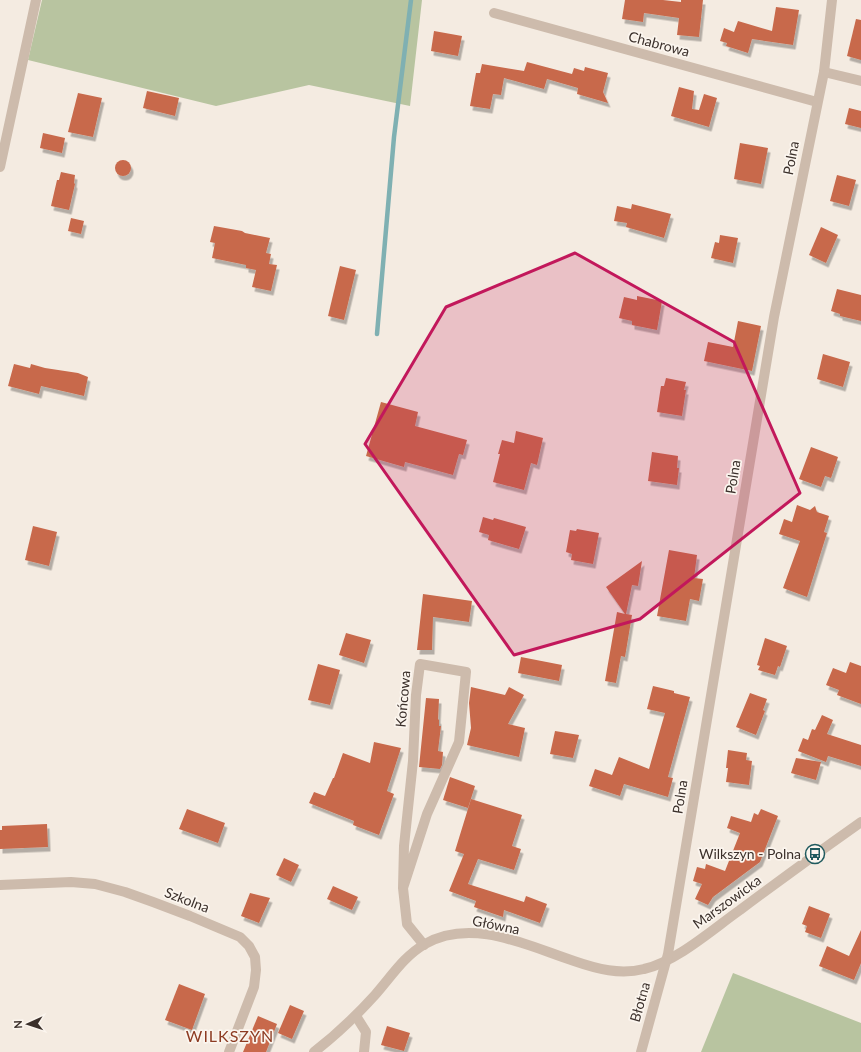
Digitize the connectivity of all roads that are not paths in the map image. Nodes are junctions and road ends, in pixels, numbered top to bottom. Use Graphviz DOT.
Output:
graph roads {
  1 [pos="36,0"];
  2 [pos="832,0"];
  3 [pos="494,13"];
  4 [pos="824,72"];
  5 [pos="861,81"];
  6 [pos="817,102"];
  7 [pos="0,167"];
  8 [pos="861,822"];
  9 [pos="0,885"];
  10 [pos="404,888"];
  11 [pos="424,945"];
  12 [pos="666,960"];
  13 [pos="356,1016"];
  14 [pos="229,1052"];
  15 [pos="314,1052"];
  16 [pos="364,1052"];
  17 [pos="641,1052"];
  1 -- 7 [label="street"];
  2 -- 4 [label="street, Polna"];
  3 -- 6 [label="street, Chabrowa"];
  4 -- 5 [label="street"];
  4 -- 6 [label="street, Polna"];
  6 -- 12 [label="street, Polna"];
  8 -- 12 [label="street, Marszowicka"];
  9 -- 14 [label="street, Szkolna"];
  10 -- 10 [label="street, Końcowa"];
  10 -- 11 [label="street, Końcowa"];
  11 -- 12 [label="street, Główna"];
  11 -- 13 [label="street, Główna"];
  12 -- 17 [label="street, Błotna"];
  13 -- 15 [label="street, Główna"];
  13 -- 16 [label="street"];
}
